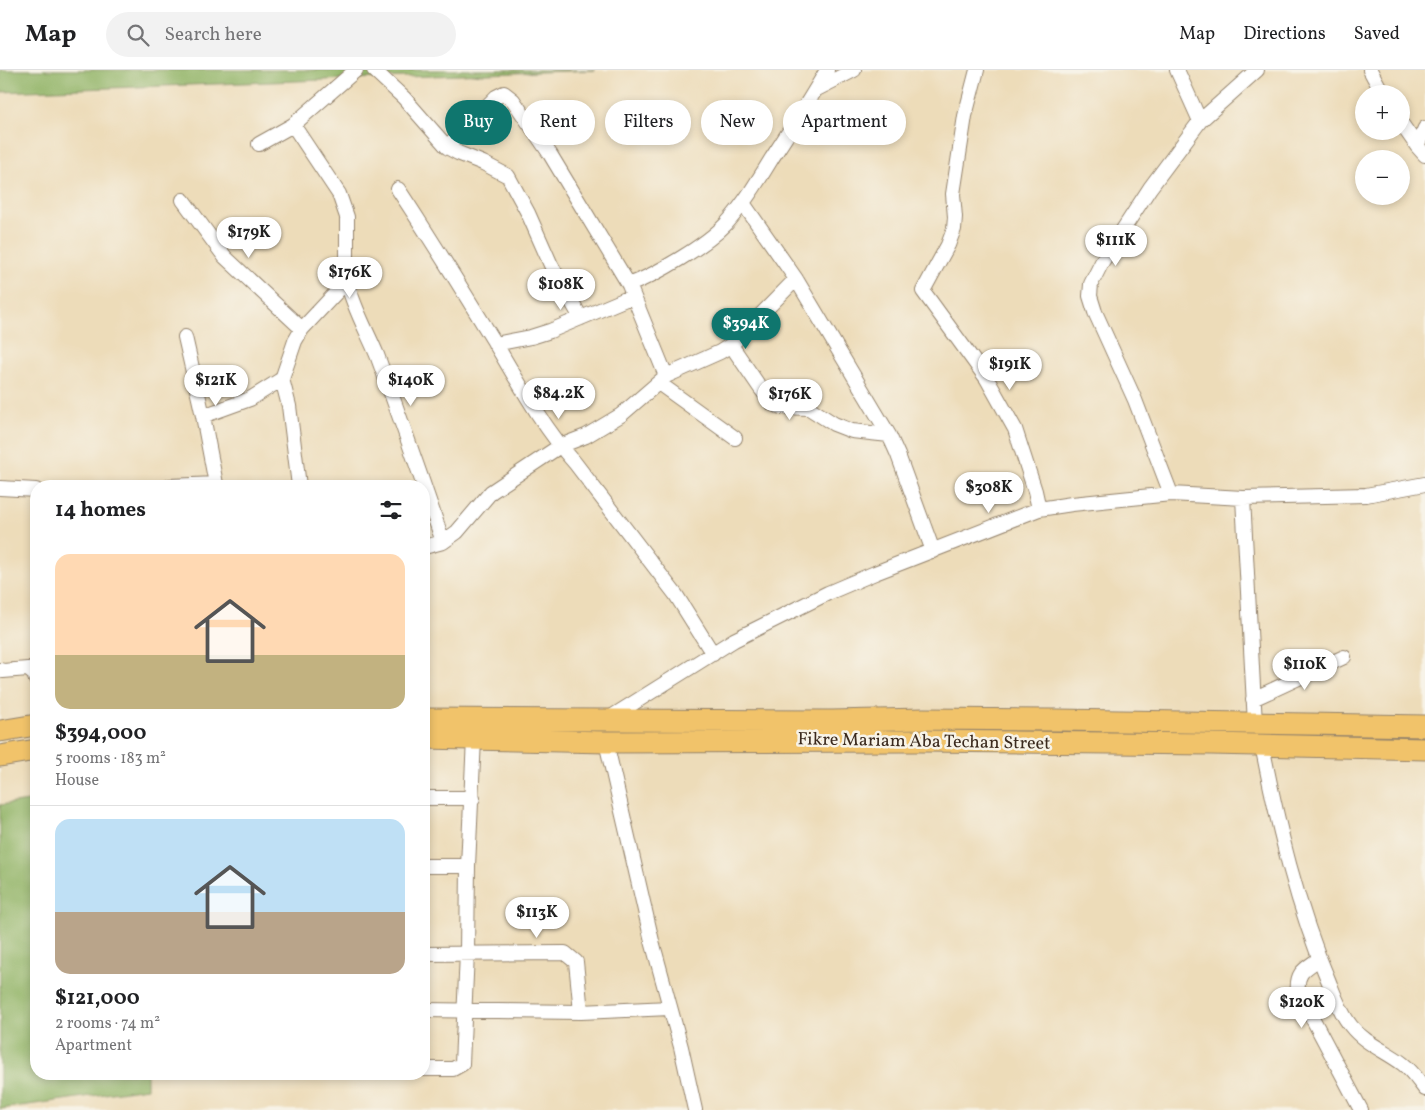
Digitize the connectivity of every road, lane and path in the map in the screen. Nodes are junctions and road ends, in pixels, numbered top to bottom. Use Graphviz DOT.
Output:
graph roads {
  1 [pos="356,70"];
  2 [pos="374,70"];
  3 [pos="827,70"];
  4 [pos="854,70"];
  5 [pos="977,70"];
  6 [pos="1177,70"];
  7 [pos="1370,70"];
  8 [pos="1250,72"];
  9 [pos="1378,85"];
  10 [pos="816,90"];
  11 [pos="1200,120"];
  12 [pos="293,124"];
  13 [pos="1425,128"];
  14 [pos="1410,136"];
  15 [pos="259,144"];
  16 [pos="447,146"];
  17 [pos="1421,151"];
  18 [pos="398,189"];
  19 [pos="184,200"];
  20 [pos="743,203"];
  21 [pos="796,279"];
  22 [pos="347,281"];
  23 [pos="631,291"];
  24 [pos="580,318"];
  25 [pos="302,329"];
  26 [pos="185,336"];
  27 [pos="495,344"];
  28 [pos="731,345"];
  29 [pos="282,379"];
  30 [pos="663,380"];
  31 [pos="203,416"];
  32 [pos="889,435"];
  33 [pos="735,438"];
  34 [pos="560,446"];
  35 [pos="1425,474"];
  36 [pos="215,480"];
  37 [pos="298,480"];
  38 [pos="422,480"];
  39 [pos="1419,485"];
  40 [pos="0,488"];
  41 [pos="30,490"];
  42 [pos="1171,494"];
  43 [pos="1243,498"];
  44 [pos="430,505"];
  45 [pos="1039,510"];
  46 [pos="442,542"];
  47 [pos="430,545"];
  48 [pos="934,551"];
  49 [pos="712,654"];
  50 [pos="1344,657"];
  51 [pos="0,670"];
  52 [pos="30,671"];
  53 [pos="1253,699"];
  54 [pos="430,719"];
  55 [pos="604,721"];
  56 [pos="1255,724"];
  57 [pos="30,726"];
  58 [pos="1425,726"];
  59 [pos="0,732"];
  60 [pos="430,738"];
  61 [pos="474,739"];
  62 [pos="606,742"];
  63 [pos="1262,746"];
  64 [pos="1425,749"];
  65 [pos="30,751"];
  66 [pos="0,756"];
  67 [pos="430,798"];
  68 [pos="472,798"];
  69 [pos="430,866"];
  70 [pos="468,866"];
  71 [pos="467,953"];
  72 [pos="430,954"];
  73 [pos="1319,959"];
  74 [pos="670,1008"];
  75 [pos="430,1010"];
  76 [pos="463,1010"];
  77 [pos="581,1012"];
  78 [pos="430,1069"];
  79 [pos="1425,1090"];
  80 [pos="695,1110"];
  81 [pos="1361,1110"];
  1 -- 12 [label="street"];
  2 -- 16 [label="street"];
  3 -- 10 [label="street"];
  4 -- 10 [label="street"];
  5 -- 45 [label="street"];
  6 -- 11 [label="street"];
  7 -- 9 [label="street"];
  8 -- 11 [label="street"];
  10 -- 20 [label="street"];
  11 -- 42 [label="street"];
  12 -- 15 [label="street"];
  12 -- 22 [label="street"];
  13 -- 17 [label="street"];
  14 -- 17 [label="street"];
  16 -- 23 [label="street"];
  16 -- 24 [label="street"];
  18 -- 27 [label="street"];
  19 -- 25 [label="street"];
  20 -- 21 [label="street"];
  20 -- 23 [label="street"];
  21 -- 28 [label="street"];
  21 -- 32 [label="street"];
  22 -- 25 [label="street"];
  22 -- 38 [label="street"];
  23 -- 24 [label="street"];
  23 -- 30 [label="street"];
  24 -- 27 [label="street"];
  25 -- 29 [label="street"];
  26 -- 31 [label="street"];
  27 -- 34 [label="street"];
  28 -- 30 [label="street"];
  28 -- 32 [label="street"];
  29 -- 31 [label="street"];
  29 -- 37 [label="street"];
  30 -- 33 [label="street"];
  30 -- 34 [label="street"];
  31 -- 36 [label="street"];
  32 -- 48 [label="street"];
  34 -- 46 [label="street"];
  34 -- 49 [label="street"];
  35 -- 39 [label="street"];
  39 -- 43 [label="street"];
  40 -- 41 [label="street"];
  42 -- 43 [label="street"];
  42 -- 45 [label="street"];
  43 -- 53 [label="street"];
  44 -- 46 [label="street"];
  45 -- 48 [label="street"];
  46 -- 47 [label="street"];
  48 -- 49 [label="street"];
  49 -- 55 [label="street"];
  50 -- 53 [label="street"];
  51 -- 52 [label="street"];
  53 -- 56 [label="street"];
  54 -- 55 [label="main road, Fikre Mariam Aba Techan Street"];
  55 -- 56 [label="main road, Fikre Mariam Aba Techan Street"];
  56 -- 58 [label="main road, Fikre Mariam Aba Techan Street"];
  57 -- 59 [label="main road"];
  60 -- 61 [label="main road, Fikre Mariam Aba Techan Street"];
  61 -- 62 [label="main road, Fikre Mariam Aba Techan Street"];
  61 -- 68 [label="street"];
  62 -- 63 [label="main road, Fikre Mariam Aba Techan Street"];
  62 -- 74 [label="street"];
  63 -- 64 [label="main road, Fikre Mariam Aba Techan Street"];
  63 -- 73 [label="street"];
  65 -- 66 [label="main road"];
  67 -- 68 [label="street"];
  68 -- 70 [label="street"];
  69 -- 70 [label="street"];
  70 -- 71 [label="street"];
  71 -- 72 [label="street"];
  71 -- 76 [label="street"];
  71 -- 77 [label="street"];
  73 -- 79 [label="street"];
  73 -- 81 [label="street"];
  74 -- 77 [label="street"];
  74 -- 80 [label="street"];
  75 -- 76 [label="street"];
  76 -- 77 [label="street"];
  76 -- 78 [label="street"];
}
